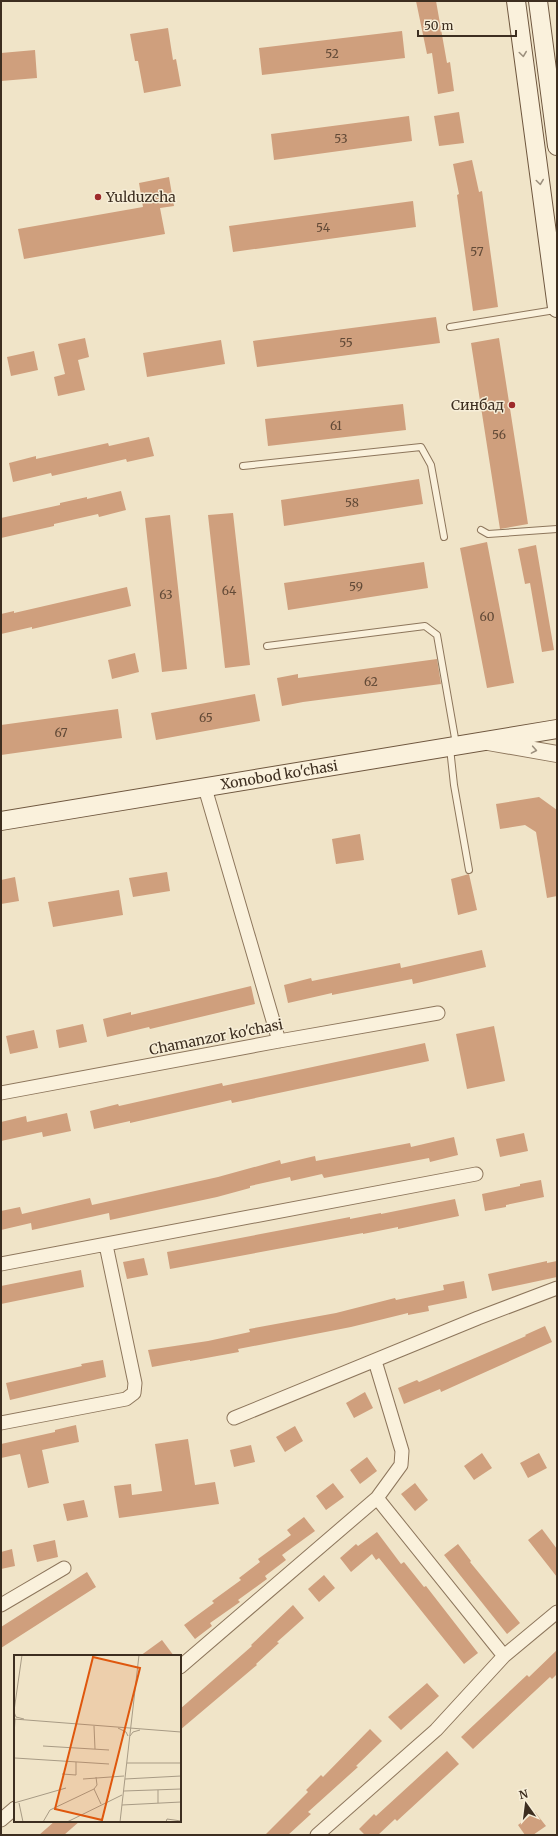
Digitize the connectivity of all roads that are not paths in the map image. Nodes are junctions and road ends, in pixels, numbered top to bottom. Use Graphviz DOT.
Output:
graph roads {
  1 [pos="516,1"];
  2 [pos="538,1"];
  3 [pos="557,146"];
  4 [pos="557,309"];
  5 [pos="450,327"];
  6 [pos="243,466"];
  7 [pos="557,529"];
  8 [pos="481,530"];
  9 [pos="444,537"];
  10 [pos="267,646"];
  11 [pos="557,729"];
  12 [pos="483,741"];
  13 [pos="453,746"];
  14 [pos="557,754"];
  15 [pos="205,788"];
  16 [pos="1,821"];
  17 [pos="469,870"];
  18 [pos="438,1013"];
  19 [pos="279,1041"];
  20 [pos="1,1093"];
  21 [pos="476,1174"];
  22 [pos="106,1245"];
  23 [pos="1,1264"];
  24 [pos="557,1288"];
  25 [pos="375,1360"];
  26 [pos="234,1418"];
  27 [pos="1,1423"];
  28 [pos="377,1498"];
  29 [pos="64,1568"];
  30 [pos="1,1605"];
  31 [pos="557,1612"];
  32 [pos="504,1656"];
  33 [pos="181,1666"];
  34 [pos="14,1809"];
  35 [pos="1,1820"];
  36 [pos="317,1835"];
  1 -- 4 [label="main road, one-way"];
  2 -- 3 [label="main road"];
  4 -- 5 [label="lane"];
  6 -- 9 [label="lane"];
  7 -- 8 [label="lane"];
  10 -- 13 [label="lane"];
  11 -- 12 [label="main road, Xonobod ko'chasi"];
  12 -- 13 [label="main road, Xonobod ko'chasi"];
  12 -- 14 [label="street, one-way"];
  13 -- 15 [label="main road, Xonobod ko'chasi"];
  13 -- 17 [label="lane"];
  15 -- 16 [label="main road, Xonobod ko'chasi"];
  15 -- 19 [label="street"];
  18 -- 19 [label="street, Chamanzor ko'chasi"];
  19 -- 20 [label="street, Chamanzor ko'chasi"];
  21 -- 22 [label="street"];
  22 -- 23 [label="street"];
  22 -- 27 [label="street"];
  24 -- 25 [label="street"];
  25 -- 26 [label="street"];
  25 -- 28 [label="street"];
  28 -- 32 [label="street"];
  28 -- 33 [label="street"];
  29 -- 30 [label="street"];
  31 -- 32 [label="street"];
  32 -- 36 [label="street"];
  34 -- 35 [label="street"];
}
